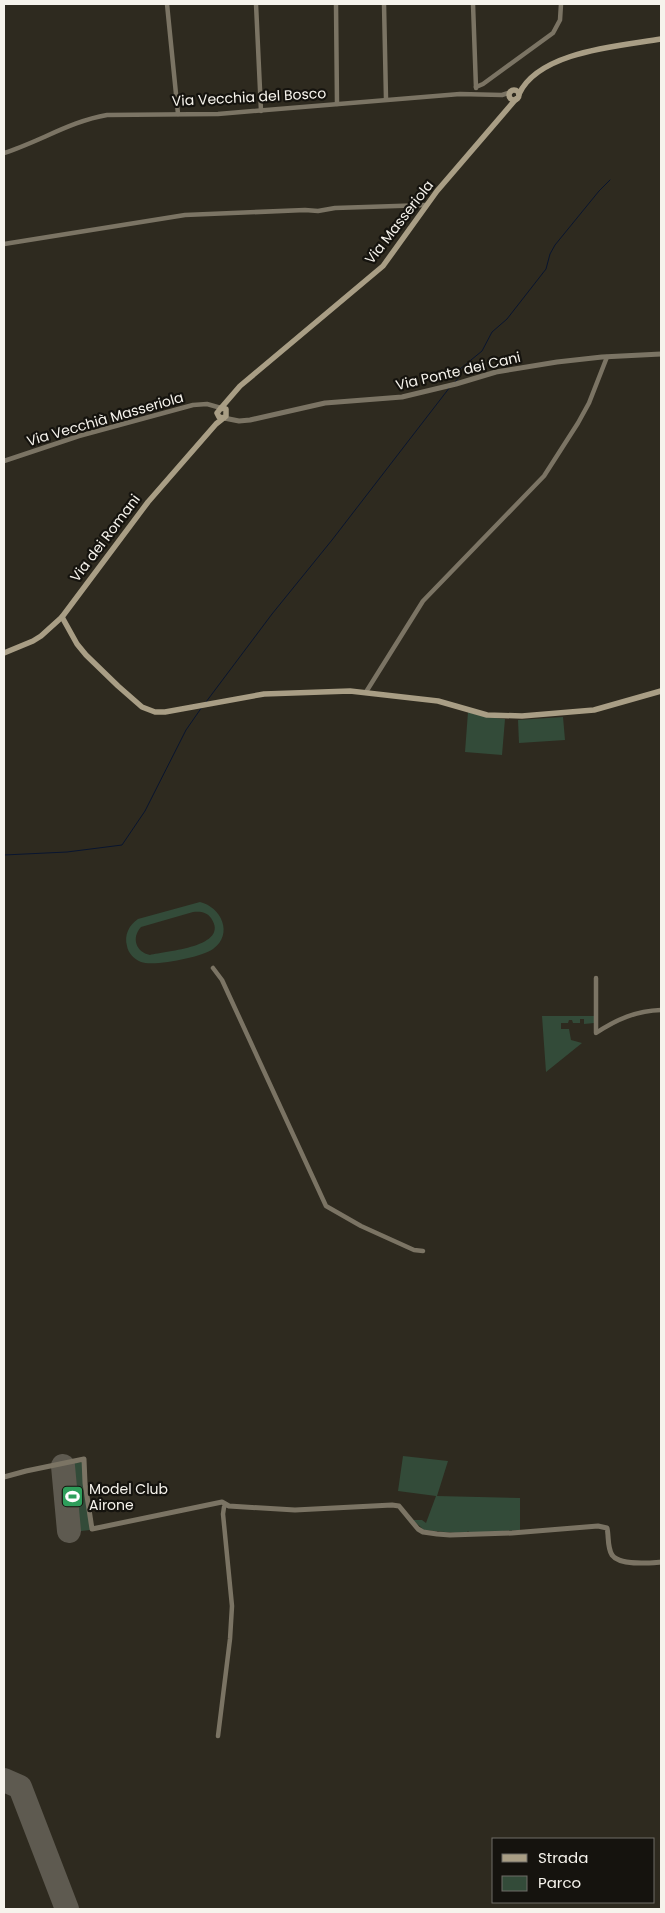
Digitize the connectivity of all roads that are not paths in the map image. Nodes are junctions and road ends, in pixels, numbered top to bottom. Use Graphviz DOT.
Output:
graph roads {
  1 [pos="167,4"];
  2 [pos="256,4"];
  3 [pos="336,4"];
  4 [pos="384,4"];
  5 [pos="473,4"];
  6 [pos="561,4"];
  7 [pos="661,39"];
  8 [pos="476,87"];
  9 [pos="476,94"];
  10 [pos="514,95"];
  11 [pos="386,99"];
  12 [pos="337,104"];
  13 [pos="261,111"];
  14 [pos="178,114"];
  15 [pos="4,153"];
  16 [pos="426,205"];
  17 [pos="4,244"];
  18 [pos="661,354"];
  19 [pos="607,357"];
  20 [pos="213,406"];
  21 [pos="225,412"];
  22 [pos="217,414"];
  23 [pos="216,424"];
  24 [pos="4,461"];
  25 [pos="62,616"];
  26 [pos="4,652"];
  27 [pos="661,691"];
  28 [pos="366,692"];
  29 [pos="213,968"];
  30 [pos="596,978"];
  31 [pos="661,1010"];
  32 [pos="422,1252"];
  33 [pos="4,1477"];
  34 [pos="226,1506"];
  35 [pos="661,1562"];
  36 [pos="218,1736"];
  1 -- 14 [label="street"];
  2 -- 13 [label="street"];
  3 -- 12 [label="street"];
  4 -- 11 [label="street"];
  5 -- 8 [label="street"];
  6 -- 8 [label="street"];
  7 -- 10 [label="main road"];
  8 -- 9 [label="street"];
  9 -- 10 [label="street, Via Vecchia del Bosco"];
  9 -- 11 [label="street, Via Vecchia del Bosco"];
  10 -- 16 [label="main road, Via Masseriola"];
  11 -- 12 [label="street, Via Vecchia del Bosco"];
  12 -- 13 [label="street, Via Vecchia del Bosco"];
  13 -- 14 [label="street, Via Vecchia del Bosco"];
  14 -- 15 [label="street, Via Vecchia del Bosco"];
  16 -- 17 [label="street"];
  16 -- 21 [label="main road, Via Masseriola"];
  18 -- 19 [label="street, Via Ponte dei Cani"];
  19 -- 21 [label="street, Via Ponte dei Cani"];
  19 -- 28 [label="street"];
  20 -- 21 [label="street, Via Vecchià Masseriola"];
  20 -- 22 [label="street"];
  20 -- 24 [label="street, Via Vecchià Masseriola"];
  21 -- 22 [label="main road"];
  21 -- 23 [label="main road, Via dei Romani"];
  22 -- 23 [label="main road"];
  23 -- 25 [label="main road, Via dei Romani"];
  25 -- 26 [label="main road, Via dei Romani"];
  25 -- 28 [label="main road"];
  27 -- 28 [label="main road"];
  29 -- 32 [label="street"];
  30 -- 31 [label="street"];
  33 -- 34 [label="street"];
  34 -- 35 [label="street"];
  34 -- 36 [label="street"];
}
